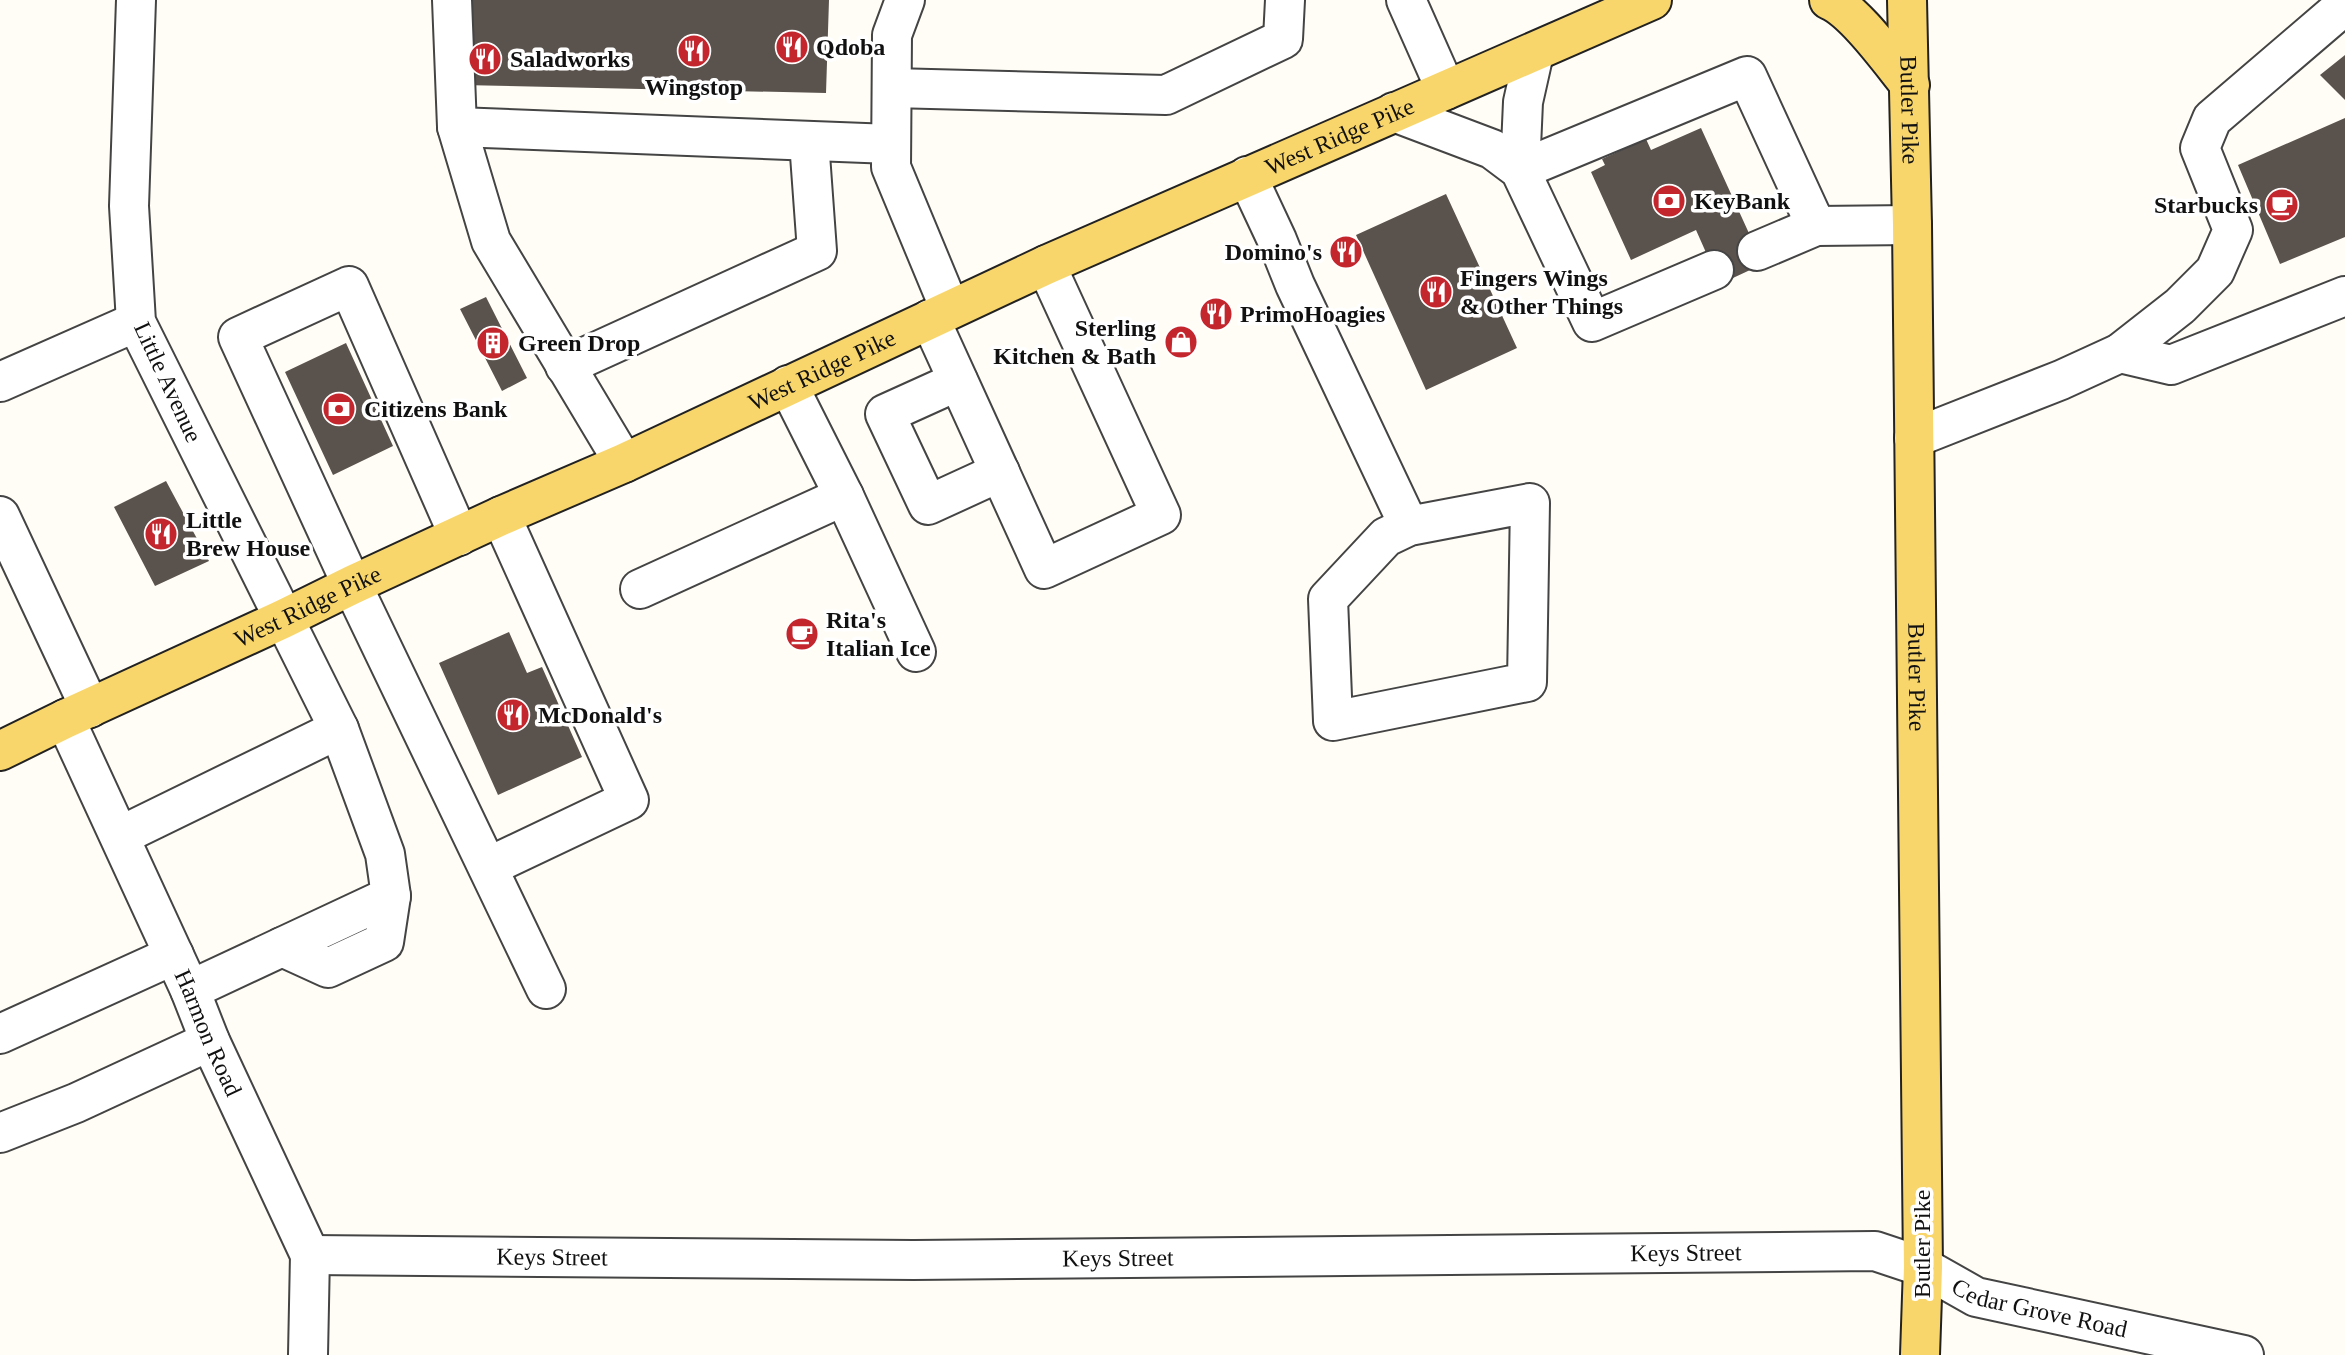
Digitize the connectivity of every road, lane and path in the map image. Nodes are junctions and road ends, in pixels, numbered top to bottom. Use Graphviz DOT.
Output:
graph roads {
  1 [pos="136,0"];
  2 [pos="452,0"];
  3 [pos="905,0"];
  4 [pos="1285,0"];
  5 [pos="1652,0"];
  6 [pos="1829,0"];
  7 [pos="1907,0"];
  8 [pos="1408,1"];
  9 [pos="2345,5"];
  10 [pos="1534,53"];
  11 [pos="1910,85"];
  12 [pos="892,89"];
  13 [pos="1446,90"];
  14 [pos="1394,112"];
  15 [pos="457,128"];
  16 [pos="809,141"];
  17 [pos="891,144"];
  18 [pos="1520,170"];
  19 [pos="1247,176"];
  20 [pos="1912,225"];
  21 [pos="1816,226"];
  22 [pos="1757,251"];
  23 [pos="1046,265"];
  24 [pos="1714,270"];
  25 [pos="2345,296"];
  26 [pos="940,314"];
  27 [pos="136,322"];
  28 [pos="2120,353"];
  29 [pos="565,366"];
  30 [pos="958,381"];
  31 [pos="0,383"];
  32 [pos="788,385"];
  33 [pos="1914,438"];
  34 [pos="624,463"];
  35 [pos="1000,472"];
  36 [pos="844,496"];
  37 [pos="0,516"];
  38 [pos="501,516"];
  39 [pos="1409,526"];
  40 [pos="459,536"];
  41 [pos="352,585"];
  42 [pos="640,589"];
  43 [pos="283,620"];
  44 [pos="916,652"];
  45 [pos="77,713"];
  46 [pos="340,729"];
  47 [pos="0,751"];
  48 [pos="120,836"];
  49 [pos="488,867"];
  50 [pos="174,955"];
  51 [pos="546,989"];
  52 [pos="190,990"];
  53 [pos="0,1034"];
  54 [pos="210,1041"];
  55 [pos="0,1133"];
  56 [pos="310,1255"];
  57 [pos="1923,1268"];
  58 [pos="309,1355"];
  59 [pos="1920,1355"];
  60 [pos="2244,1355"];
  1 -- 27 [label="street, Little Avenue"];
  2 -- 15 [label="street"];
  3 -- 12 [label="street"];
  4 -- 12 [label="street"];
  5 -- 10 [label="main road, West Ridge Pike"];
  6 -- 11 [label="main road"];
  7 -- 11 [label="main road, Butler Pike"];
  8 -- 13 [label="street"];
  9 -- 28 [label="street"];
  10 -- 13 [label="main road, West Ridge Pike"];
  10 -- 18 [label="street"];
  11 -- 20 [label="main road, Butler Pike"];
  12 -- 17 [label="street"];
  13 -- 14 [label="main road, West Ridge Pike"];
  14 -- 18 [label="street"];
  14 -- 19 [label="main road, West Ridge Pike"];
  15 -- 16 [label="street"];
  15 -- 29 [label="street"];
  16 -- 17 [label="street"];
  16 -- 29 [label="street"];
  17 -- 26 [label="street"];
  18 -- 21 [label="street"];
  18 -- 24 [label="street"];
  19 -- 23 [label="main road, West Ridge Pike"];
  19 -- 39 [label="street"];
  20 -- 21 [label="street"];
  20 -- 33 [label="main road, Butler Pike"];
  21 -- 22 [label="street"];
  23 -- 26 [label="main road, West Ridge Pike"];
  23 -- 35 [label="street"];
  25 -- 28 [label="street"];
  26 -- 30 [label="street"];
  26 -- 32 [label="main road, West Ridge Pike"];
  27 -- 31 [label="street"];
  27 -- 43 [label="street, Little Avenue"];
  28 -- 33 [label="street"];
  29 -- 34 [label="street"];
  30 -- 35 [label="street"];
  30 -- 35 [label="street"];
  32 -- 34 [label="main road, West Ridge Pike"];
  32 -- 36 [label="street"];
  33 -- 57 [label="main road, Butler Pike"];
  34 -- 38 [label="main road, West Ridge Pike"];
  36 -- 42 [label="street"];
  36 -- 44 [label="street"];
  37 -- 45 [label="street, Harmon Road"];
  38 -- 40 [label="main road, West Ridge Pike"];
  38 -- 49 [label="street"];
  39 -- 39 [label="street"];
  40 -- 41 [label="main road, West Ridge Pike"];
  40 -- 41 [label="street"];
  41 -- 43 [label="main road, West Ridge Pike"];
  41 -- 49 [label="street"];
  43 -- 45 [label="main road, West Ridge Pike"];
  43 -- 46 [label="street, Little Avenue"];
  45 -- 47 [label="main road, West Ridge Pike"];
  45 -- 48 [label="street, Harmon Road"];
  46 -- 48 [label="street"];
  46 -- 52 [label="street, Little Avenue"];
  48 -- 50 [label="street, Harmon Road"];
  49 -- 51 [label="street"];
  50 -- 52 [label="street, Harmon Road"];
  50 -- 53 [label="street"];
  52 -- 54 [label="street, Harmon Road"];
  54 -- 55 [label="street"];
  54 -- 56 [label="street, Harmon Road"];
  56 -- 57 [label="street, Keys Street"];
  56 -- 58 [label="street, Harmon Road"];
  57 -- 59 [label="main road, Butler Pike"];
  57 -- 60 [label="street, Cedar Grove Road"];
}
